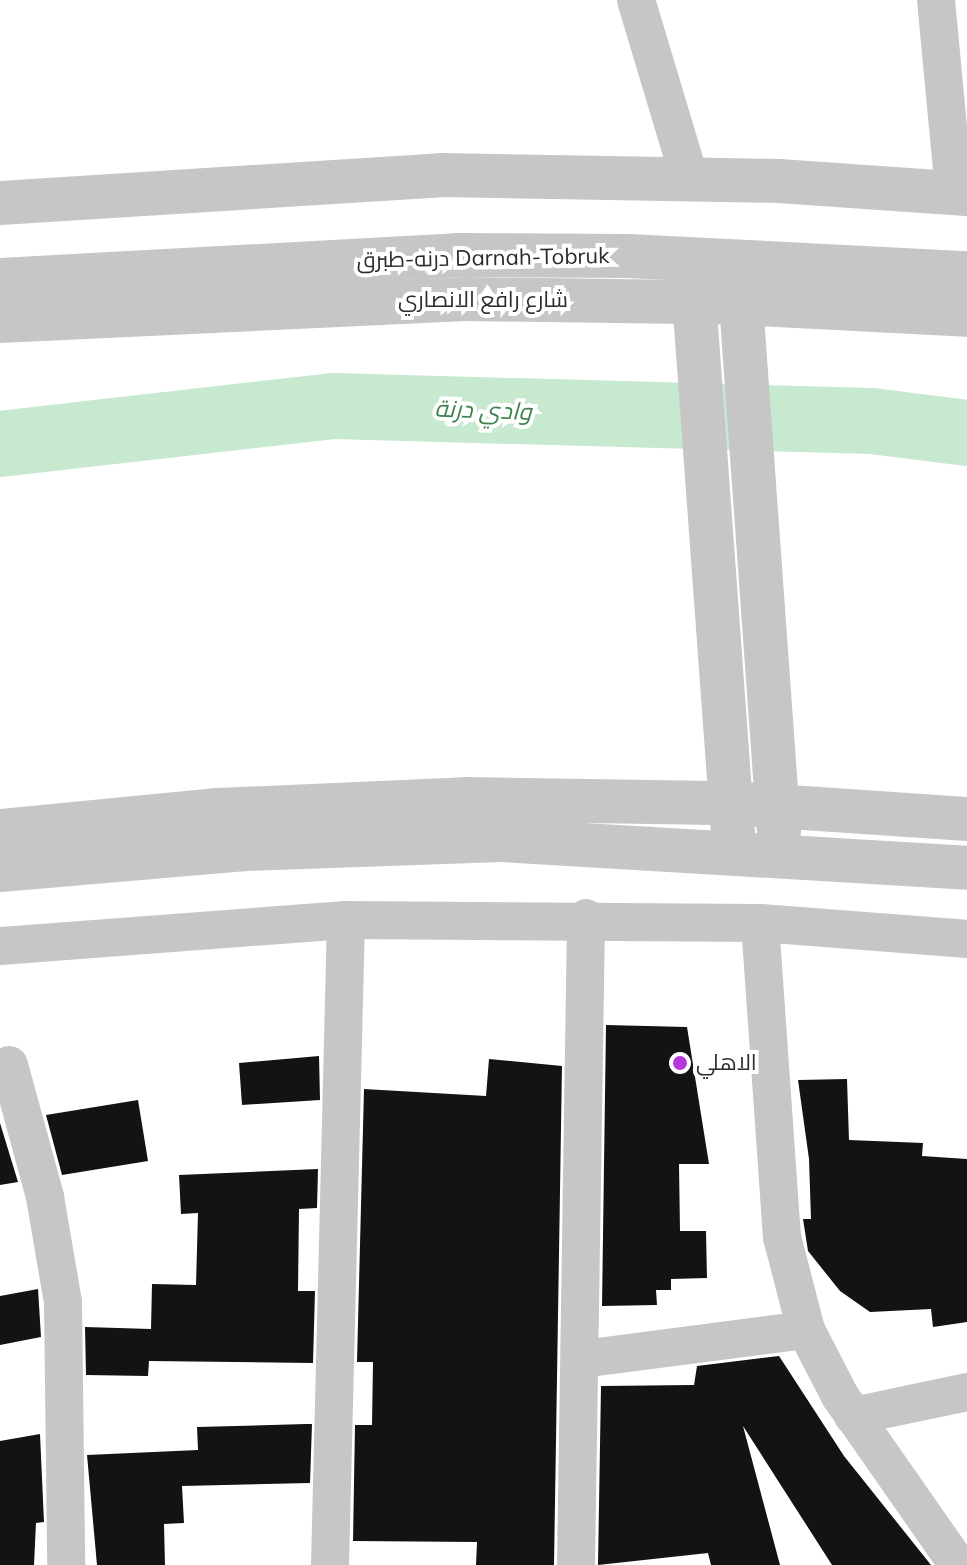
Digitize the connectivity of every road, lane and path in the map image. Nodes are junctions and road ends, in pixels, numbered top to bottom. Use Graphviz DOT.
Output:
graph roads {
  1 [pos="636,0"];
  2 [pos="936,0"];
  3 [pos="690,180"];
  4 [pos="961,193"];
  5 [pos="0,203"];
  6 [pos="691,259"];
  7 [pos="967,273"];
  8 [pos="0,280"];
  9 [pos="739,282"];
  10 [pos="967,315"];
  11 [pos="0,321"];
  12 [pos="696,322"];
  13 [pos="730,783"];
  14 [pos="775,785"];
  15 [pos="967,819"];
  16 [pos="0,831"];
  17 [pos="735,851"];
  18 [pos="781,853"];
  19 [pos="967,868"];
  20 [pos="0,870"];
  21 [pos="586,918"];
  22 [pos="346,920"];
  23 [pos="760,923"];
  24 [pos="967,939"];
  25 [pos="0,946"];
  26 [pos="9,1065"];
  27 [pos="806,1330"];
  28 [pos="582,1359"];
  29 [pos="967,1392"];
  30 [pos="853,1416"];
  31 [pos="66,1565"];
  32 [pos="330,1565"];
  33 [pos="576,1565"];
  34 [pos="958,1565"];
  1 -- 3 [label="street"];
  2 -- 4 [label="street"];
  3 -- 4 [label="street"];
  3 -- 5 [label="street"];
  6 -- 8 [label="street, درنه-طبرق Darnah-Tobruk"];
  6 -- 9 [label="street, درنه-طبرق Darnah-Tobruk"];
  6 -- 12 [label="street"];
  7 -- 9 [label="street, درنه-طبرق Darnah-Tobruk"];
  9 -- 10 [label="street, شارع رافع الانصاري"];
  9 -- 12 [label="street, شارع رافع الانصاري"];
  9 -- 14 [label="street"];
  11 -- 12 [label="street, شارع رافع الانصاري"];
  12 -- 13 [label="street"];
  13 -- 14 [label="street"];
  13 -- 16 [label="street"];
  13 -- 17 [label="street"];
  14 -- 15 [label="street"];
  14 -- 18 [label="street"];
  17 -- 18 [label="street"];
  17 -- 20 [label="street"];
  18 -- 19 [label="street"];
  21 -- 22 [label="street"];
  21 -- 23 [label="street"];
  21 -- 28 [label="street"];
  22 -- 25 [label="street"];
  22 -- 32 [label="street"];
  23 -- 24 [label="street"];
  23 -- 27 [label="street"];
  26 -- 31 [label="street"];
  27 -- 28 [label="street"];
  27 -- 30 [label="street"];
  28 -- 33 [label="street"];
  29 -- 30 [label="street"];
  30 -- 34 [label="street"];
}
